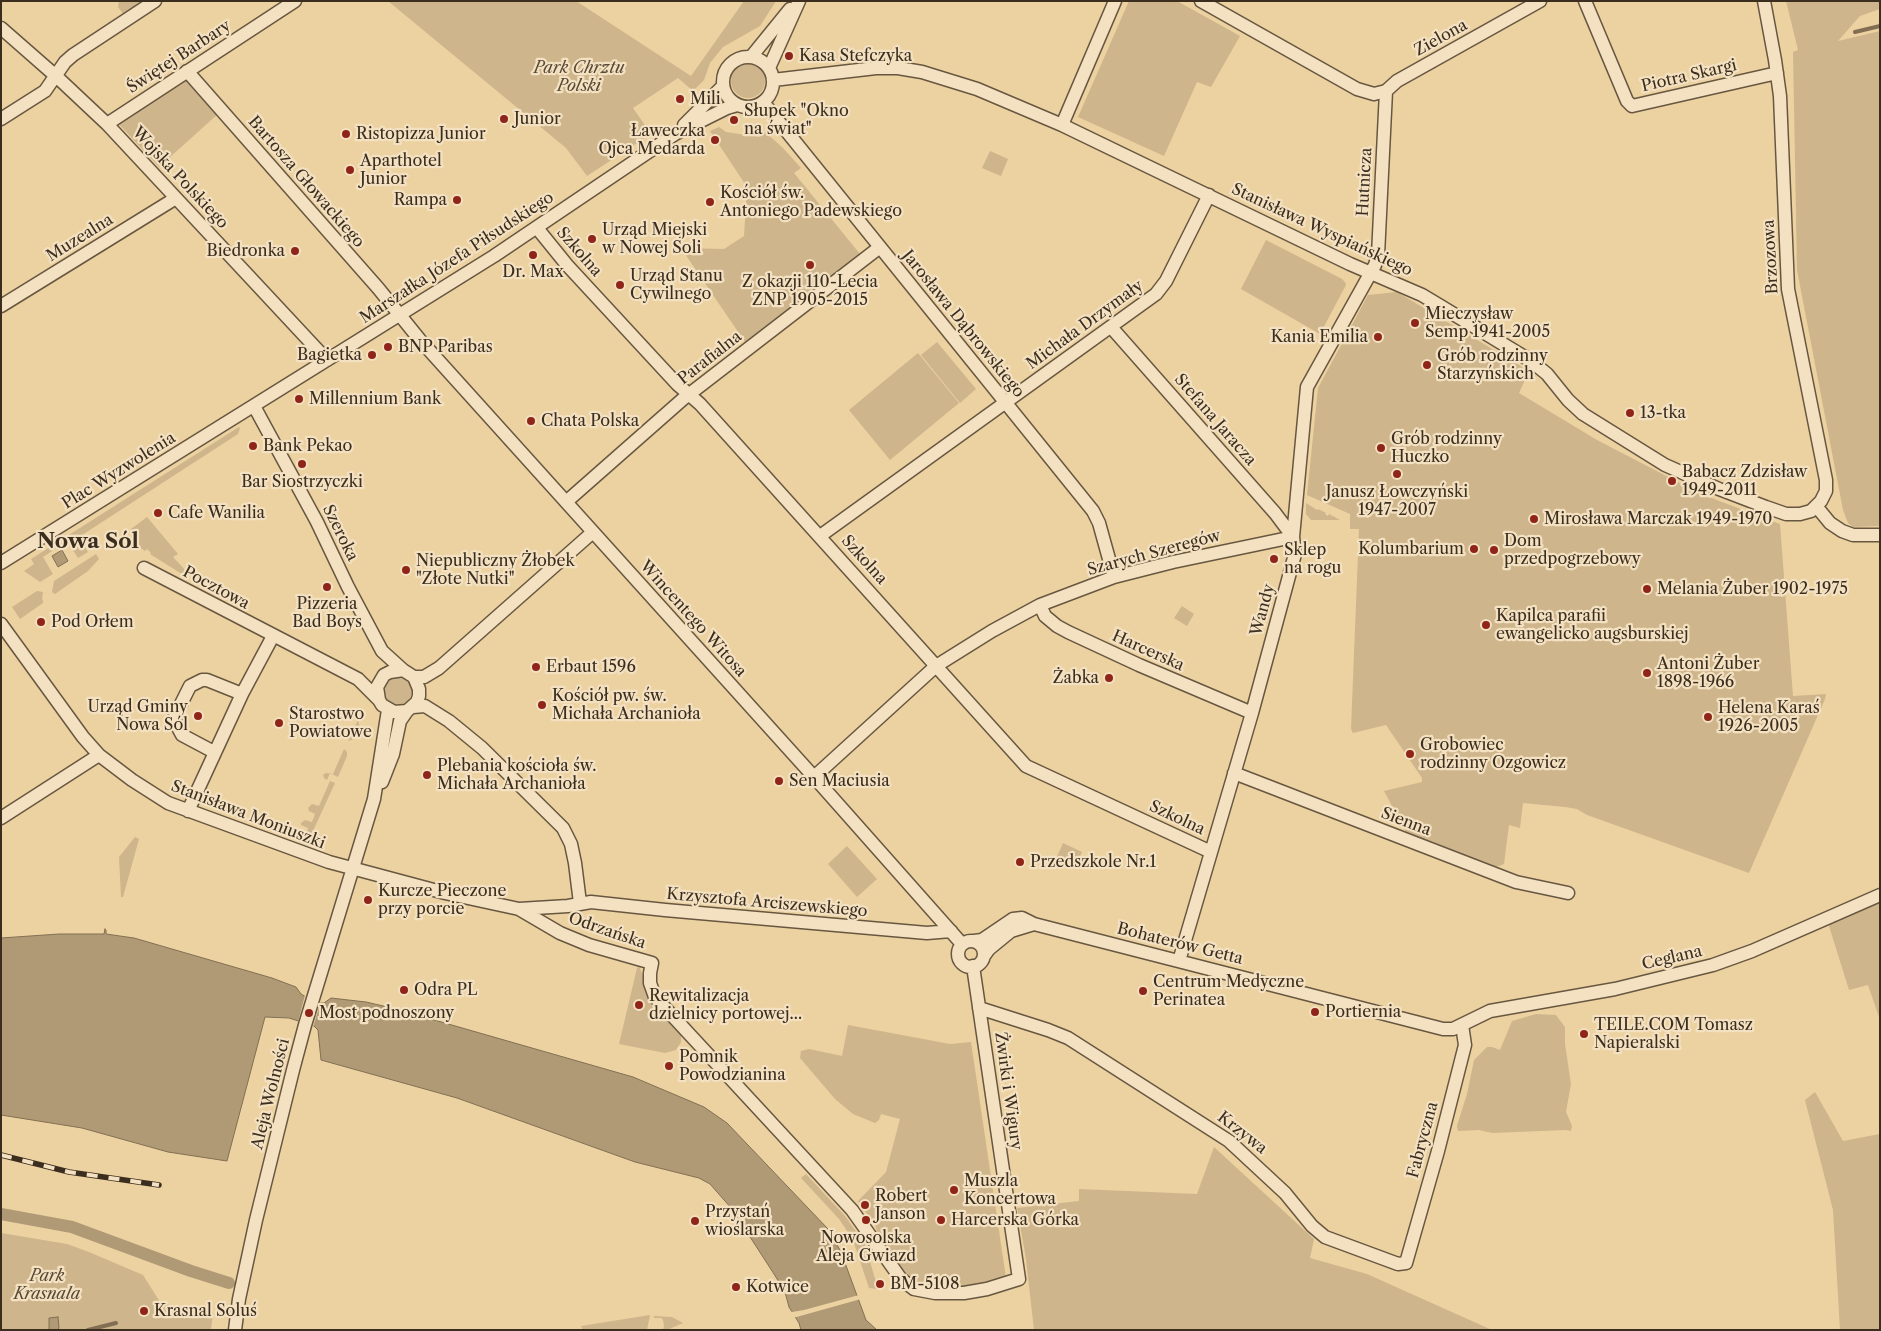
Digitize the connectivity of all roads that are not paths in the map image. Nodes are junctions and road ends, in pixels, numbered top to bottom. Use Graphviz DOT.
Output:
graph roads {
  1 [pos="155,1"];
  2 [pos="295,1"];
  3 [pos="797,1"];
  4 [pos="1115,1"];
  5 [pos="1201,1"];
  6 [pos="1540,1"];
  7 [pos="1585,1"];
  8 [pos="1764,1"];
  9 [pos="1,28"];
  10 [pos="751,57"];
  11 [pos="769,68"];
  12 [pos="187,71"];
  13 [pos="1777,73"];
  14 [pos="57,77"];
  15 [pos="773,80"];
  16 [pos="723,86"];
  17 [pos="1386,92"];
  18 [pos="763,102"];
  19 [pos="737,105"];
  20 [pos="1,119"];
  21 [pos="107,124"];
  22 [pos="1062,125"];
  23 [pos="675,134"];
  24 [pos="1209,195"];
  25 [pos="176,198"];
  26 [pos="537,228"];
  27 [pos="880,247"];
  28 [pos="1370,273"];
  29 [pos="1,306"];
  30 [pos="400,315"];
  31 [pos="1111,327"];
  32 [pos="327,360"];
  33 [pos="689,394"];
  34 [pos="1006,403"];
  35 [pos="254,406"];
  36 [pos="566,502"];
  37 [pos="1816,506"];
  38 [pos="593,532"];
  39 [pos="1880,535"];
  40 [pos="820,536"];
  41 [pos="1293,537"];
  42 [pos="1,563"];
  43 [pos="144,568"];
  44 [pos="1114,577"];
  45 [pos="1040,605"];
  46 [pos="1,624"];
  47 [pos="273,636"];
  48 [pos="936,666"];
  49 [pos="408,674"];
  50 [pos="384,675"];
  51 [pos="358,679"];
  52 [pos="242,694"];
  53 [pos="383,705"];
  54 [pos="410,709"];
  55 [pos="1252,713"];
  56 [pos="214,752"];
  57 [pos="99,755"];
  58 [pos="1234,773"];
  59 [pos="814,777"];
  60 [pos="374,799"];
  61 [pos="188,811"];
  62 [pos="1,818"];
  63 [pos="1211,852"];
  64 [pos="353,870"];
  65 [pos="1568,894"];
  66 [pos="1880,895"];
  67 [pos="580,903"];
  68 [pos="519,909"];
  69 [pos="1034,924"];
  70 [pos="951,932"];
  71 [pos="968,943"];
  72 [pos="984,956"];
  73 [pos="1180,961"];
  74 [pos="973,966"];
  75 [pos="979,1008"];
  76 [pos="1462,1025"];
  77 [pos="1406,1263"];
  78 [pos="1019,1279"];
  79 [pos="235,1330"];
  1 -- 14 [label="street"];
  2 -- 12 [label="street, Świętej Barbary"];
  3 -- 10 [label="street"];
  3 -- 11 [label="street"];
  4 -- 22 [label="street"];
  5 -- 17 [label="street"];
  6 -- 17 [label="street, Zielona"];
  7 -- 13 [label="street, Piotra Skargi"];
  8 -- 13 [label="street, Brzozowa"];
  9 -- 14 [label="street, Wojska Polskiego"];
  10 -- 11 [label="street"];
  10 -- 16 [label="street"];
  11 -- 15 [label="street"];
  12 -- 21 [label="street, Świętej Barbary"];
  12 -- 30 [label="street, Bartosza Głowackiego"];
  13 -- 37 [label="street, Brzozowa"];
  14 -- 20 [label="street"];
  14 -- 21 [label="street, Wojska Polskiego"];
  15 -- 18 [label="street"];
  15 -- 22 [label="street, Stanisława Wyspiańskiego"];
  16 -- 19 [label="street"];
  16 -- 23 [label="street, Marszałka Józefa Piłsudskiego"];
  17 -- 28 [label="street, Hutnicza"];
  18 -- 19 [label="street"];
  18 -- 27 [label="street, Jarosława Dąbrowskiego"];
  19 -- 23 [label="street, Marszałka Józefa Piłsudskiego"];
  21 -- 25 [label="street, Wojska Polskiego"];
  22 -- 24 [label="street, Stanisława Wyspiańskiego"];
  23 -- 26 [label="street, Marszałka Józefa Piłsudskiego"];
  24 -- 28 [label="street, Stanisława Wyspiańskiego"];
  24 -- 31 [label="street, Michała Drzymały"];
  25 -- 29 [label="street, Muzealna"];
  25 -- 32 [label="street, Wojska Polskiego"];
  26 -- 30 [label="street, Marszałka Józefa Piłsudskiego"];
  26 -- 33 [label="street, Szkolna"];
  27 -- 33 [label="street, Parafialna"];
  27 -- 34 [label="street, Jarosława Dąbrowskiego"];
  28 -- 37 [label="street, Stanisława Wyspiańskiego"];
  28 -- 41 [label="street, Wandy"];
  30 -- 32 [label="street, Marszałka Józefa Piłsudskiego"];
  30 -- 36 [label="street, Wincentego Witosa"];
  31 -- 34 [label="street, Michała Drzymały"];
  31 -- 41 [label="street, Stefana Jaracza"];
  32 -- 35 [label="street, Marszałka Józefa Piłsudskiego"];
  33 -- 36 [label="street, Parafialna"];
  33 -- 40 [label="street, Szkolna"];
  34 -- 40 [label="street, Michała Drzymały"];
  34 -- 44 [label="street, Jarosława Dąbrowskiego"];
  35 -- 42 [label="street, Plac Wyzwolenia"];
  35 -- 49 [label="street, Szeroka"];
  36 -- 38 [label="street, Wincentego Witosa"];
  37 -- 39 [label="street"];
  38 -- 49 [label="street"];
  38 -- 59 [label="street, Wincentego Witosa"];
  40 -- 48 [label="street, Szkolna"];
  41 -- 44 [label="street, Szarych Szeregów"];
  41 -- 55 [label="street, Wandy"];
  43 -- 47 [label="street, Pocztowa"];
  44 -- 45 [label="street, Szarych Szeregów"];
  45 -- 48 [label="street, Szarych Szeregów"];
  45 -- 55 [label="street, Harcerska"];
  46 -- 57 [label="street, Stanisława Moniuszki"];
  47 -- 51 [label="street, Pocztowa"];
  47 -- 52 [label="street"];
  48 -- 59 [label="street, Szarych Szeregów"];
  48 -- 63 [label="street, Szkolna"];
  49 -- 50 [label="street"];
  49 -- 54 [label="street"];
  50 -- 51 [label="street"];
  50 -- 53 [label="street"];
  51 -- 53 [label="street, Pocztowa"];
  52 -- 56 [label="street"];
  52 -- 56 [label="street"];
  53 -- 54 [label="street"];
  53 -- 60 [label="street"];
  54 -- 60 [label="street"];
  54 -- 67 [label="street"];
  55 -- 58 [label="street, Wandy"];
  56 -- 61 [label="street"];
  57 -- 61 [label="street, Stanisława Moniuszki"];
  57 -- 62 [label="street"];
  58 -- 63 [label="street, Wandy"];
  58 -- 65 [label="street, Sienna"];
  59 -- 70 [label="street, Wincentego Witosa"];
  60 -- 64 [label="street, Aleja Wolności"];
  61 -- 64 [label="street, Stanisława Moniuszki"];
  63 -- 73 [label="street, Wandy"];
  64 -- 68 [label="street, Odrzańska"];
  64 -- 79 [label="street, Aleja Wolności"];
  66 -- 76 [label="street, Ceglana"];
  67 -- 68 [label="street, Odrzańska"];
  67 -- 70 [label="street, Krzysztofa Arciszewskiego"];
  68 -- 78 [label="street, Odrzańska"];
  69 -- 71 [label="street, Bohaterów Getta"];
  69 -- 72 [label="street"];
  69 -- 73 [label="street, Bohaterów Getta"];
  70 -- 71 [label="street, Wincentego Witosa"];
  71 -- 72 [label="street"];
  71 -- 74 [label="street"];
  72 -- 74 [label="street"];
  73 -- 76 [label="street, Bohaterów Getta"];
  74 -- 75 [label="street, Żwirki i Wigury"];
  75 -- 77 [label="street, Krzywa"];
  75 -- 78 [label="street, Żwirki i Wigury"];
  76 -- 77 [label="street, Fabryczna"];
}
